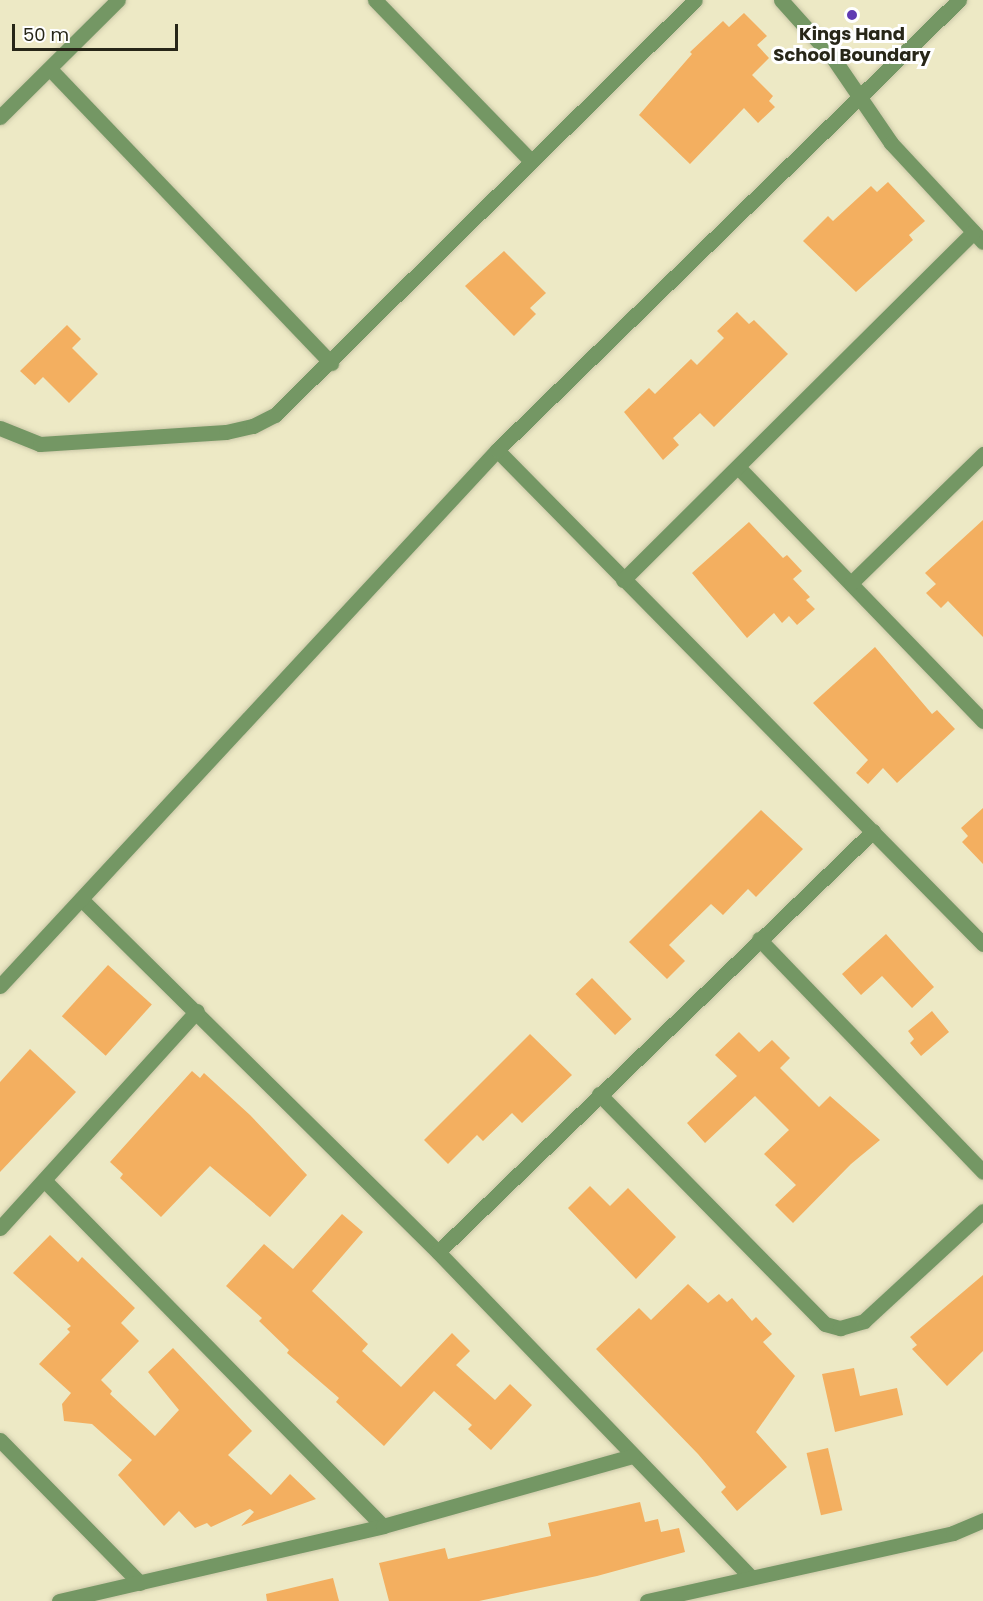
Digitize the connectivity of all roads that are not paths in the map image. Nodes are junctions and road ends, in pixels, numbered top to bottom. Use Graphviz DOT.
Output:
graph roads {
  1 [pos="118,0"];
  2 [pos="375,0"];
  3 [pos="695,0"];
  4 [pos="781,0"];
  5 [pos="958,0"];
  6 [pos="50,69"];
  7 [pos="858,99"];
  8 [pos="0,117"];
  9 [pos="531,161"];
  10 [pos="978,237"];
  11 [pos="331,363"];
  12 [pos="0,428"];
  13 [pos="497,450"];
  14 [pos="983,454"];
  15 [pos="738,467"];
  16 [pos="623,580"];
  17 [pos="850,583"];
  18 [pos="983,721"];
  19 [pos="873,831"];
  20 [pos="81,898"];
  21 [pos="759,939"];
  22 [pos="983,944"];
  23 [pos="0,986"];
  24 [pos="197,1011"];
  25 [pos="599,1094"];
  26 [pos="983,1172"];
  27 [pos="44,1180"];
  28 [pos="983,1211"];
  29 [pos="0,1228"];
  30 [pos="438,1252"];
  31 [pos="0,1440"];
  32 [pos="632,1456"];
  33 [pos="983,1520"];
  34 [pos="382,1526"];
  35 [pos="751,1577"];
  36 [pos="140,1582"];
  37 [pos="59,1601"];
  38 [pos="647,1601"];
  1 -- 6 [label="street"];
  2 -- 9 [label="street"];
  3 -- 9 [label="street"];
  4 -- 7 [label="street"];
  5 -- 7 [label="street"];
  6 -- 8 [label="street"];
  6 -- 11 [label="street"];
  7 -- 10 [label="street"];
  7 -- 13 [label="street"];
  9 -- 11 [label="street"];
  10 -- 15 [label="street"];
  11 -- 12 [label="street"];
  13 -- 16 [label="street"];
  13 -- 20 [label="street"];
  14 -- 17 [label="street"];
  15 -- 16 [label="street"];
  15 -- 17 [label="street"];
  16 -- 19 [label="street"];
  17 -- 18 [label="street"];
  19 -- 21 [label="street"];
  19 -- 22 [label="street"];
  20 -- 23 [label="street"];
  20 -- 24 [label="street"];
  21 -- 25 [label="street"];
  21 -- 26 [label="street"];
  24 -- 27 [label="street"];
  24 -- 30 [label="street"];
  25 -- 28 [label="street"];
  25 -- 30 [label="street"];
  27 -- 29 [label="street"];
  27 -- 34 [label="street"];
  30 -- 32 [label="street"];
  31 -- 36 [label="street"];
  32 -- 34 [label="street"];
  32 -- 35 [label="street"];
  33 -- 35 [label="street"];
  34 -- 36 [label="street"];
  35 -- 38 [label="street"];
  36 -- 37 [label="street"];
}
